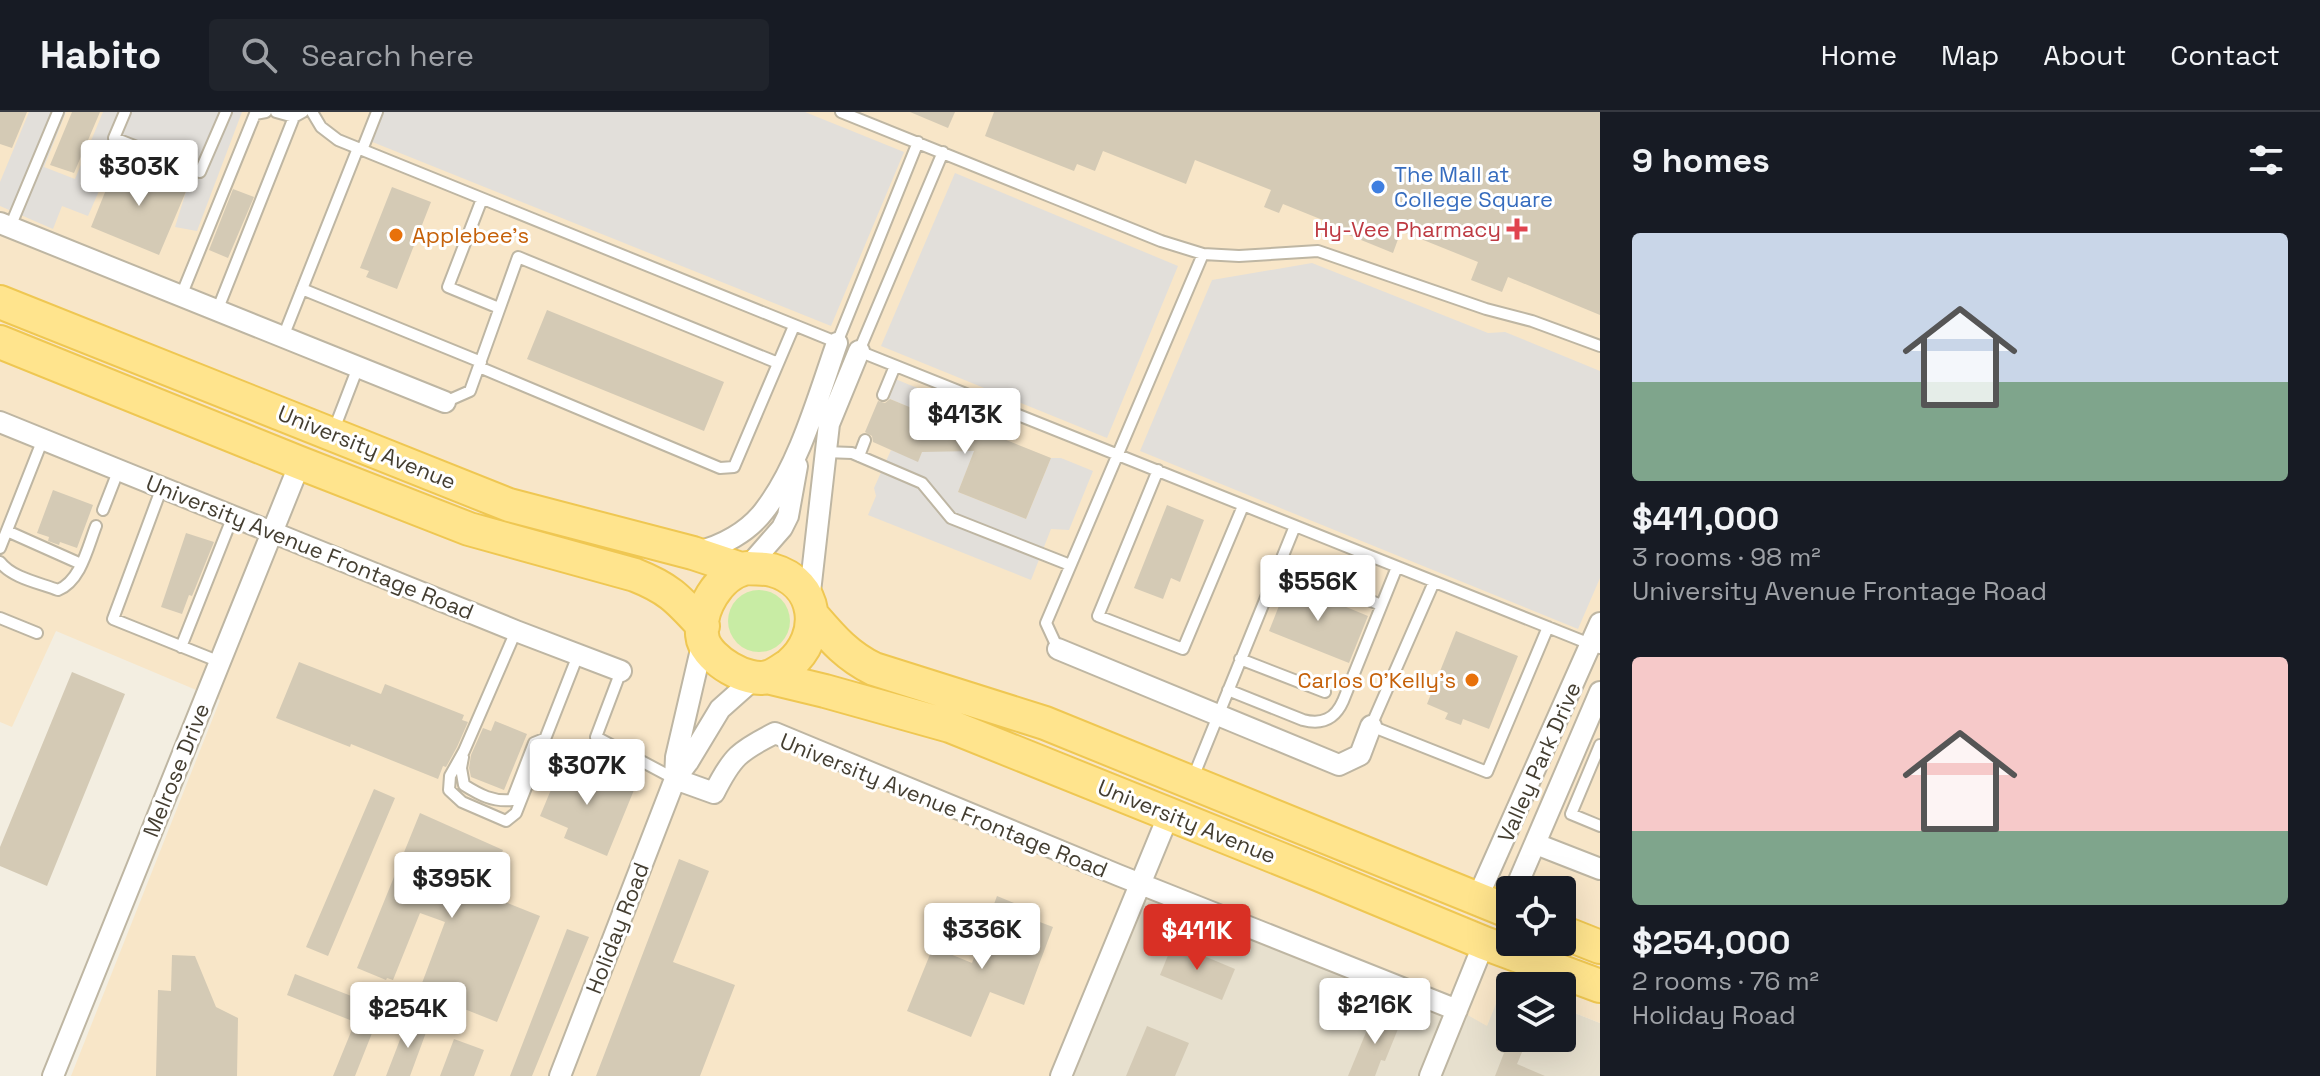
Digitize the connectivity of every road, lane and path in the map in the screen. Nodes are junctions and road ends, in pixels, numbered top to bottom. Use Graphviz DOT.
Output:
graph roads {
  1 [pos="58,112"];
  2 [pos="125,112"];
  3 [pos="226,112"];
  4 [pos="266,112"];
  5 [pos="276,112"];
  6 [pos="312,112"];
  7 [pos="377,112"];
  8 [pos="841,112"];
  9 [pos="299,114"];
  10 [pos="918,142"];
  11 [pos="360,149"];
  12 [pos="943,152"];
  13 [pos="482,199"];
  14 [pos="5,225"];
  15 [pos="1203,254"];
  16 [pos="302,289"];
  17 [pos="181,296"];
  18 [pos="0,302"];
  19 [pos="499,308"];
  20 [pos="217,311"];
  21 [pos="794,326"];
  22 [pos="283,337"];
  23 [pos="0,342"];
  24 [pos="837,343"];
  25 [pos="1600,346"];
  26 [pos="859,351"];
  27 [pos="778,363"];
  28 [pos="480,364"];
  29 [pos="895,366"];
  30 [pos="358,367"];
  31 [pos="883,395"];
  32 [pos="445,402"];
  33 [pos="0,422"];
  34 [pos="332,433"];
  35 [pos="43,439"];
  36 [pos="865,440"];
  37 [pos="800,446"];
  38 [pos="825,452"];
  39 [pos="1117,453"];
  40 [pos="859,456"];
  41 [pos="300,463"];
  42 [pos="119,469"];
  43 [pos="1158,470"];
  44 [pos="464,486"];
  45 [pos="162,487"];
  46 [pos="1243,506"];
  47 [pos="103,510"];
  48 [pos="233,516"];
  49 [pos="96,526"];
  50 [pos="1295,526"];
  51 [pos="7,531"];
  52 [pos="273,531"];
  53 [pos="0,548"];
  54 [pos="693,553"];
  55 [pos="0,562"];
  56 [pos="81,564"];
  57 [pos="1279,564"];
  58 [pos="1070,565"];
  59 [pos="1397,567"];
  60 [pos="744,569"];
  61 [pos="1434,582"];
  62 [pos="1381,605"];
  63 [pos="811,608"];
  64 [pos="0,618"];
  65 [pos="1600,623"];
  66 [pos="1548,627"];
  67 [pos="516,631"];
  68 [pos="37,633"];
  69 [pos="703,634"];
  70 [pos="1596,646"];
  71 [pos="181,647"];
  72 [pos="1058,649"];
  73 [pos="578,654"];
  74 [pos="1240,659"];
  75 [pos="220,662"];
  76 [pos="621,671"];
  77 [pos="762,677"];
  78 [pos="1228,690"];
  79 [pos="1325,692"];
  80 [pos="1600,692"];
  81 [pos="1218,716"];
  82 [pos="1371,726"];
  83 [pos="544,739"];
  84 [pos="1600,745"];
  85 [pos="464,751"];
  86 [pos="675,779"];
  87 [pos="1190,783"];
  88 [pos="1169,814"];
  89 [pos="1600,826"];
  90 [pos="1332,841"];
  91 [pos="1536,844"];
  92 [pos="1600,869"];
  93 [pos="1320,875"];
  94 [pos="1512,876"];
  95 [pos="1518,876"];
  96 [pos="1140,884"];
  97 [pos="1496,900"];
  98 [pos="1496,903"];
  99 [pos="1576,938"];
  100 [pos="1484,943"];
  101 [pos="1600,947"];
  102 [pos="1600,986"];
  103 [pos="1457,1010"];
  104 [pos="53,1076"];
  105 [pos="560,1076"];
  106 [pos="1061,1076"];
  107 [pos="1430,1076"];
  1 -- 14 [label="lane"];
  2 -- 3 [label="lane"];
  4 -- 17 [label="lane"];
  5 -- 9 [label="lane"];
  6 -- 11 [label="lane"];
  7 -- 11 [label="lane"];
  8 -- 10 [label="lane"];
  9 -- 20 [label="lane"];
  10 -- 12 [label="lane"];
  10 -- 24 [label="lane"];
  11 -- 13 [label="lane"];
  11 -- 16 [label="lane"];
  12 -- 15 [label="lane"];
  12 -- 26 [label="lane"];
  13 -- 19 [label="lane"];
  13 -- 21 [label="lane"];
  14 -- 17 [label="street"];
  15 -- 25 [label="lane"];
  15 -- 39 [label="lane"];
  16 -- 22 [label="lane"];
  16 -- 28 [label="lane"];
  17 -- 20 [label="street"];
  18 -- 34 [label="main road, University Avenue"];
  19 -- 27 [label="lane"];
  19 -- 28 [label="lane"];
  20 -- 22 [label="street"];
  21 -- 24 [label="lane"];
  21 -- 27 [label="lane"];
  22 -- 30 [label="street"];
  23 -- 41 [label="main road, University Avenue"];
  24 -- 26 [label="lane"];
  24 -- 37 [label="street"];
  26 -- 29 [label="lane"];
  26 -- 38 [label="street"];
  27 -- 28 [label="lane"];
  28 -- 32 [label="lane"];
  29 -- 31 [label="lane"];
  29 -- 39 [label="lane"];
  30 -- 32 [label="street"];
  30 -- 34 [label="lane"];
  33 -- 35 [label="street, University Avenue Frontage Road"];
  34 -- 44 [label="main road, University Avenue"];
  35 -- 42 [label="street, University Avenue Frontage Road"];
  35 -- 51 [label="lane"];
  36 -- 40 [label="lane"];
  37 -- 54 [label="street"];
  37 -- 60 [label="street"];
  38 -- 40 [label="lane"];
  38 -- 63 [label="street"];
  39 -- 43 [label="lane"];
  39 -- 58 [label="lane"];
  40 -- 58 [label="lane"];
  41 -- 44 [label="main road"];
  41 -- 52 [label="street, Melrose Drive"];
  41 -- 69 [label="main road, University Avenue"];
  42 -- 45 [label="street, University Avenue Frontage Road"];
  42 -- 47 [label="lane"];
  43 -- 46 [label="lane"];
  43 -- 46 [label="lane"];
  44 -- 54 [label="main road, University Avenue"];
  45 -- 48 [label="street, University Avenue Frontage Road"];
  45 -- 71 [label="lane"];
  46 -- 50 [label="lane"];
  48 -- 52 [label="street, University Avenue Frontage Road"];
  48 -- 71 [label="lane"];
  49 -- 56 [label="lane"];
  50 -- 57 [label="lane"];
  50 -- 59 [label="lane"];
  51 -- 53 [label="lane"];
  51 -- 56 [label="lane"];
  52 -- 67 [label="street, University Avenue Frontage Road"];
  52 -- 75 [label="street, Melrose Drive"];
  54 -- 60 [label="main road, University Avenue"];
  55 -- 56 [label="lane"];
  57 -- 62 [label="lane"];
  57 -- 74 [label="lane"];
  58 -- 72 [label="lane"];
  59 -- 61 [label="lane"];
  59 -- 62 [label="lane"];
  60 -- 63 [label="main road"];
  60 -- 69 [label="main road"];
  61 -- 66 [label="lane"];
  61 -- 82 [label="lane"];
  62 -- 78 [label="lane"];
  63 -- 77 [label="main road"];
  63 -- 87 [label="main road, University Avenue"];
  64 -- 68 [label="lane"];
  65 -- 70 [label="street, Valley Park Drive"];
  66 -- 70 [label="lane"];
  66 -- 82 [label="lane"];
  67 -- 73 [label="street, University Avenue Frontage Road"];
  67 -- 85 [label="lane"];
  69 -- 77 [label="main road"];
  69 -- 86 [label="street, Holiday Road"];
  70 -- 94 [label="street, Valley Park Drive"];
  71 -- 75 [label="lane"];
  72 -- 81 [label="street"];
  73 -- 76 [label="street, University Avenue Frontage Road"];
  73 -- 83 [label="lane"];
  74 -- 78 [label="lane"];
  74 -- 79 [label="lane"];
  75 -- 104 [label="street, Melrose Drive"];
  76 -- 86 [label="lane"];
  77 -- 86 [label="street, Holiday Road"];
  77 -- 88 [label="main road, University Avenue"];
  78 -- 81 [label="lane"];
  80 -- 91 [label="street, Valley Park Drive"];
  81 -- 82 [label="street"];
  81 -- 87 [label="lane"];
  83 -- 85 [label="lane"];
  83 -- 85 [label="lane"];
  84 -- 89 [label="lane"];
  86 -- 96 [label="street, University Avenue Frontage Road"];
  86 -- 105 [label="street, Holiday Road"];
  87 -- 90 [label="main road, University Avenue"];
  88 -- 90 [label="main road"];
  88 -- 93 [label="main road, University Avenue"];
  88 -- 96 [label="street"];
  90 -- 97 [label="main road, University Avenue"];
  91 -- 92 [label="street"];
  91 -- 95 [label="street, Valley Park Drive"];
  93 -- 98 [label="main road"];
  93 -- 100 [label="main road, University Avenue"];
  96 -- 103 [label="street, University Avenue Frontage Road"];
  96 -- 106 [label="street"];
  99 -- 101 [label="main road"];
  100 -- 102 [label="main road, University Avenue"];
  100 -- 103 [label="street"];
  103 -- 107 [label="street"];
}
